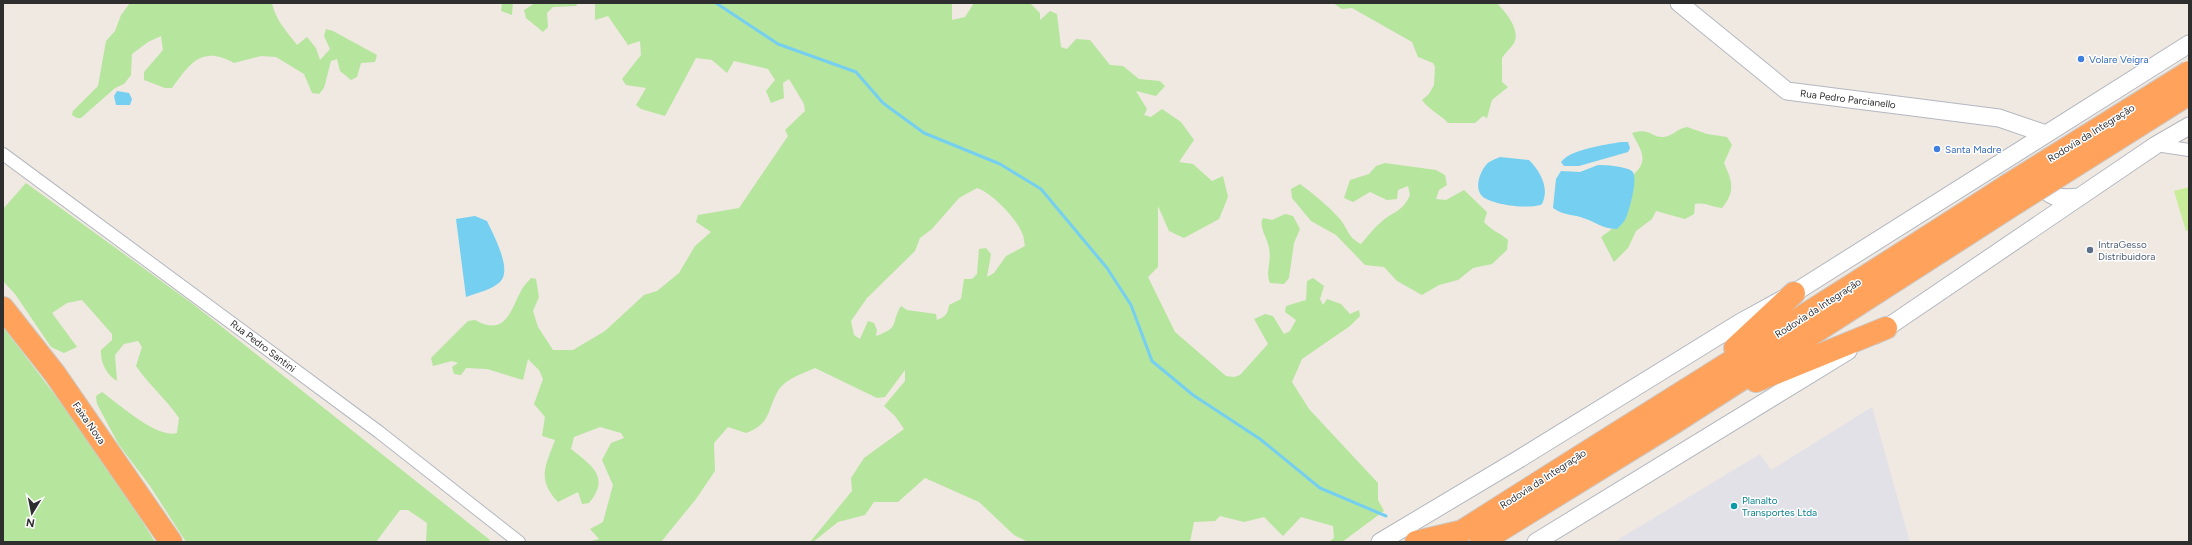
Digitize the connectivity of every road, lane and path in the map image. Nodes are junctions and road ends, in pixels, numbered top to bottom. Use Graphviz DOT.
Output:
graph roads {
  1 [pos="1679,3"];
  2 [pos="2189,44"];
  3 [pos="2189,72"];
  4 [pos="2189,94"];
  5 [pos="2189,126"];
  6 [pos="2046,134"];
  7 [pos="2156,145"];
  8 [pos="2189,150"];
  9 [pos="3,154"];
  10 [pos="2012,194"];
  11 [pos="2079,197"];
  12 [pos="1794,293"];
  13 [pos="3,308"];
  14 [pos="1886,328"];
  15 [pos="1660,405"];
  16 [pos="1697,408"];
  17 [pos="1454,537"];
  18 [pos="171,542"];
  19 [pos="519,542"];
  20 [pos="1380,542"];
  21 [pos="1416,542"];
  22 [pos="1481,542"];
  23 [pos="1536,542"];
  1 -- 6 [label="main road, Rua Pedro Parcianello"];
  2 -- 6 [label="main road"];
  3 -- 10 [label="highway, Rodovia da Integração, bridge"];
  4 -- 10 [label="highway, Rodovia da Integração, bridge"];
  5 -- 7 [label="main road"];
  6 -- 11 [label="main road"];
  6 -- 12 [label="main road"];
  7 -- 8 [label="street"];
  7 -- 11 [label="main road"];
  9 -- 19 [label="street, Rua Pedro Santini"];
  10 -- 15 [label="highway, Rodovia da Integração"];
  10 -- 16 [label="highway, Rodovia da Integração"];
  11 -- 14 [label="main road"];
  12 -- 15 [label="highway"];
  12 -- 20 [label="main road"];
  13 -- 18 [label="highway, Faixa Nova"];
  14 -- 16 [label="highway"];
  14 -- 23 [label="main road"];
  15 -- 17 [label="highway, Rodovia da Integração"];
  16 -- 22 [label="highway, Rodovia da Integração"];
  17 -- 21 [label="highway"];
}
